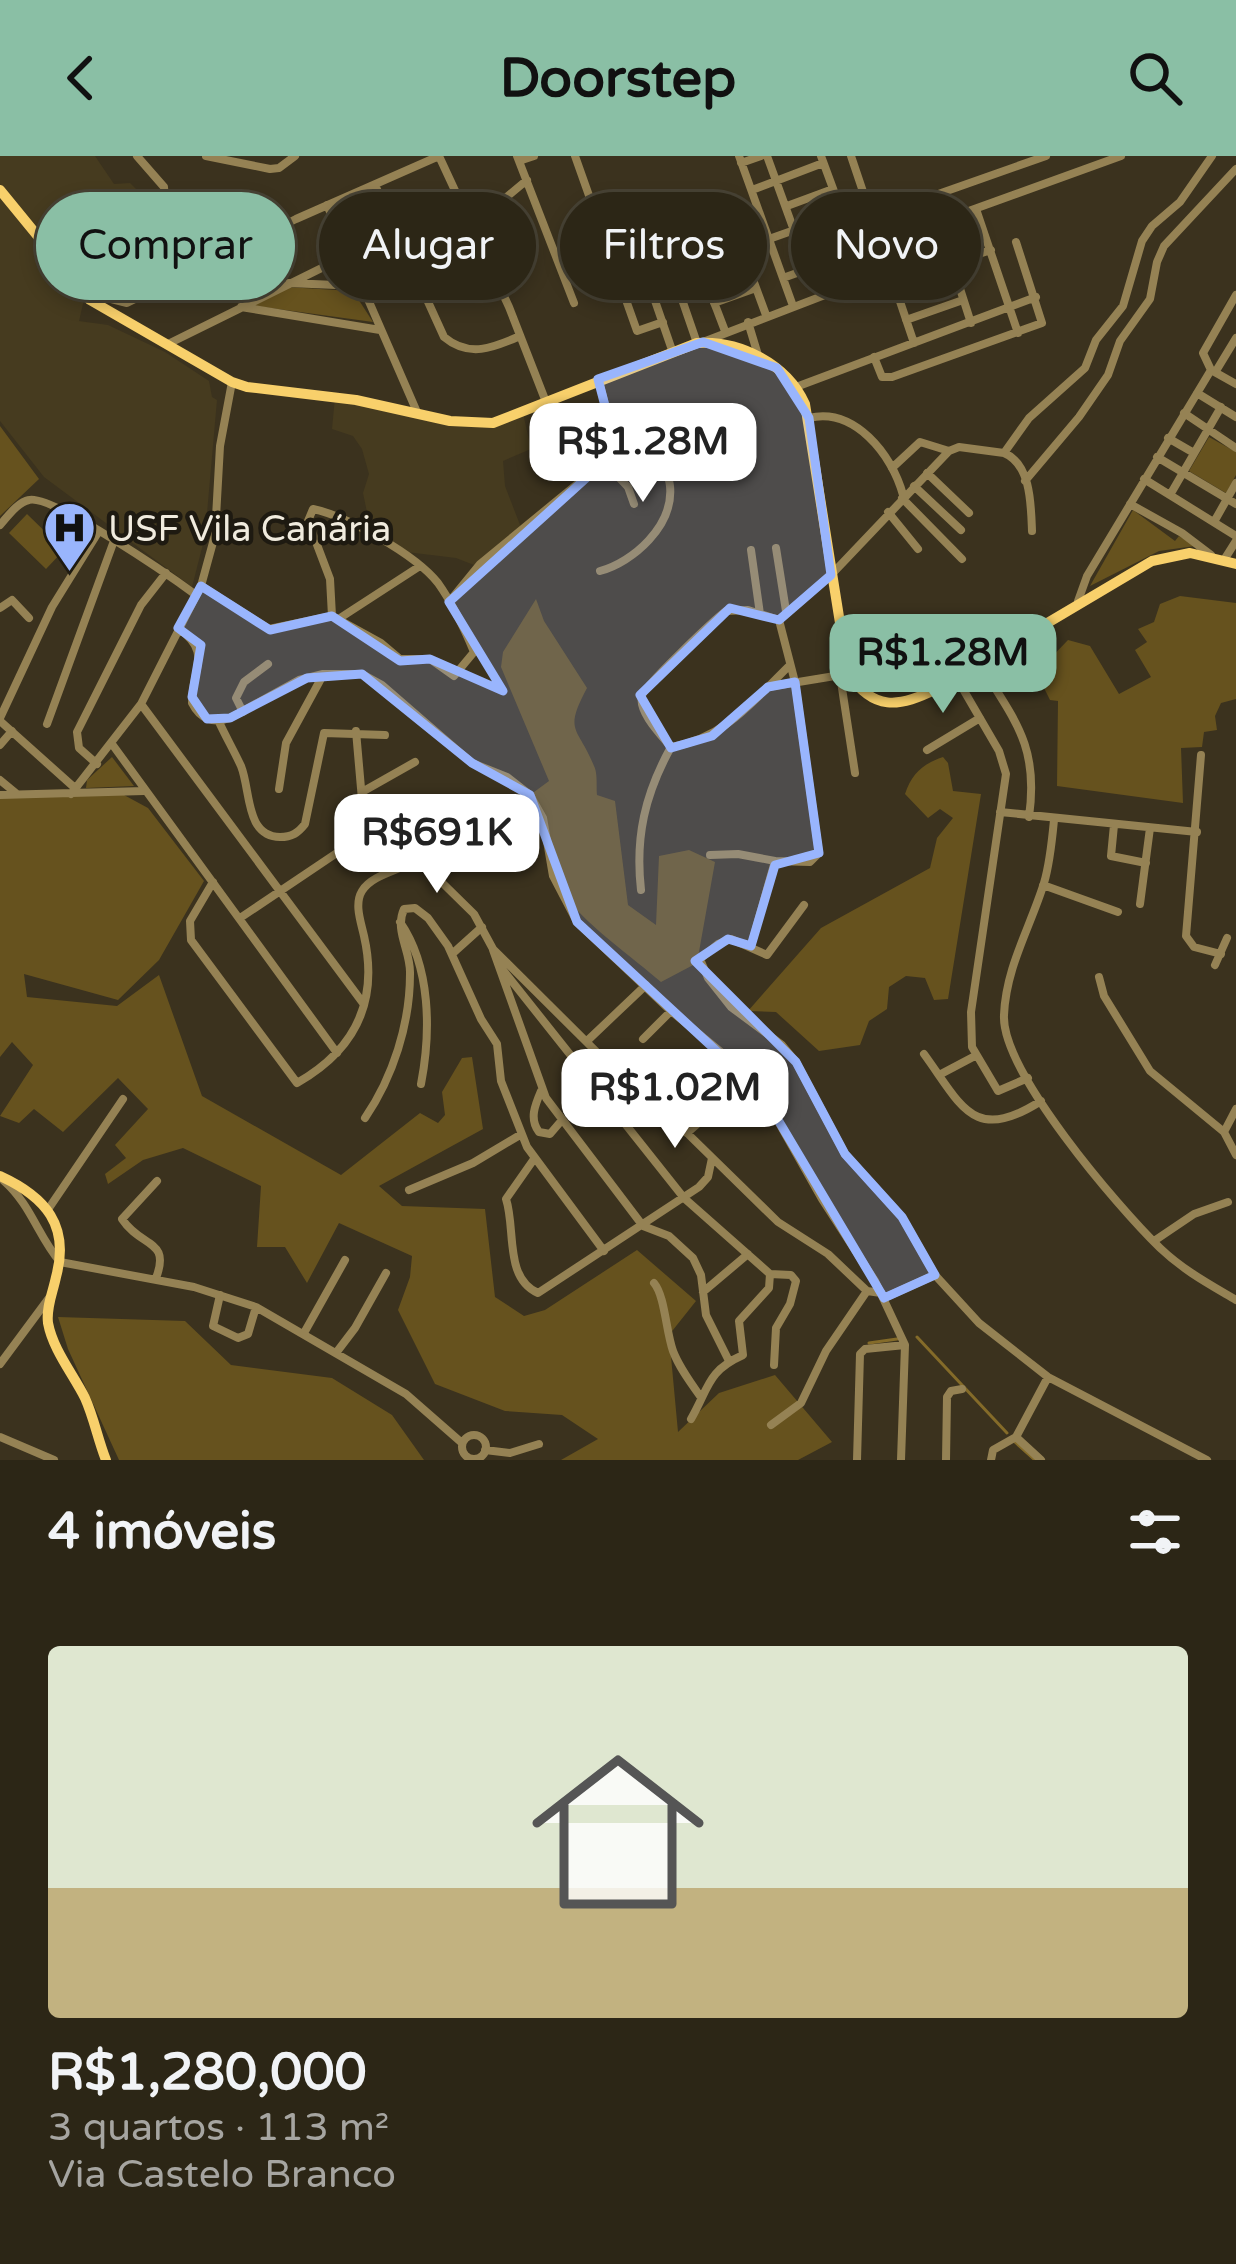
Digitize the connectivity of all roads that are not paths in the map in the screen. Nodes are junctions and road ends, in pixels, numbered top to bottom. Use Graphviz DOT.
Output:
graph roads {
  1 [pos="137,156"];
  2 [pos="206,156"];
  3 [pos="296,156"];
  4 [pos="439,156"];
  5 [pos="534,156"];
  6 [pos="575,156"];
  7 [pos="764,156"];
  8 [pos="851,156"];
  9 [pos="1046,156"];
  10 [pos="1121,156"];
  11 [pos="1212,156"];
  12 [pos="518,158"];
  13 [pos="822,159"];
  14 [pos="740,160"];
  15 [pos="1092,161"];
  16 [pos="1236,169"];
  17 [pos="526,180"];
  18 [pos="777,181"];
  19 [pos="374,184"];
  20 [pos="833,189"];
  21 [pos="0,190"];
  22 [pos="752,190"];
  23 [pos="163,192"];
  24 [pos="356,192"];
  25 [pos="456,192"];
  26 [pos="512,192"];
  27 [pos="834,192"];
  28 [pos="864,192"];
  29 [pos="944,192"];
  30 [pos="787,206"];
  31 [pos="981,207"];
  32 [pos="791,218"];
  33 [pos="981,223"];
  34 [pos="791,231"];
  35 [pos="36,235"];
  36 [pos="769,239"];
  37 [pos="1016,242"];
  38 [pos="991,250"];
  39 [pos="981,253"];
  40 [pos="791,275"];
  41 [pos="783,278"];
  42 [pos="1236,295"];
  43 [pos="1036,297"];
  44 [pos="92,300"];
  45 [pos="254,300"];
  46 [pos="366,300"];
  47 [pos="504,300"];
  48 [pos="655,300"];
  49 [pos="683,300"];
  50 [pos="713,300"];
  51 [pos="722,300"];
  52 [pos="760,300"];
  53 [pos="808,300"];
  54 [pos="900,300"];
  55 [pos="963,300"];
  56 [pos="574,303"];
  57 [pos="714,303"];
  58 [pos="793,306"];
  59 [pos="240,307"];
  60 [pos="1010,308"];
  61 [pos="766,315"];
  62 [pos="906,320"];
  63 [pos="663,322"];
  64 [pos="748,322"];
  65 [pos="971,323"];
  66 [pos="381,330"];
  67 [pos="724,331"];
  68 [pos="1018,333"];
  69 [pos="520,336"];
  70 [pos="1236,338"];
  71 [pos="700,342"];
  72 [pos="168,344"];
  73 [pos="914,344"];
  74 [pos="672,350"];
  75 [pos="758,356"];
  76 [pos="874,357"];
  77 [pos="1090,357"];
  78 [pos="1111,363"];
  79 [pos="1214,370"];
  80 [pos="598,379"];
  81 [pos="232,382"];
  82 [pos="1236,384"];
  83 [pos="796,387"];
  84 [pos="1197,393"];
  85 [pos="547,404"];
  86 [pos="1221,407"];
  87 [pos="418,413"];
  88 [pos="1184,413"];
  89 [pos="1236,417"];
  90 [pos="809,418"];
  91 [pos="1208,429"];
  92 [pos="1168,438"];
  93 [pos="1236,448"];
  94 [pos="949,451"];
  95 [pos="1004,453"];
  96 [pos="1194,453"];
  97 [pos="1157,457"];
  98 [pos="606,464"];
  99 [pos="892,468"];
  100 [pos="1183,472"];
  101 [pos="927,473"];
  102 [pos="1144,479"];
  103 [pos="1025,481"];
  104 [pos="1236,482"];
  105 [pos="914,486"];
  106 [pos="1170,495"];
  107 [pos="903,497"];
  108 [pos="1231,501"];
  109 [pos="1130,503"];
  110 [pos="634,504"];
  111 [pos="888,512"];
  112 [pos="969,513"];
  113 [pos="1214,522"];
  114 [pos="0,525"];
  115 [pos="961,530"];
  116 [pos="1032,531"];
  117 [pos="99,532"];
  118 [pos="115,538"];
  119 [pos="1236,538"];
  120 [pos="776,548"];
  121 [pos="918,549"];
  122 [pos="751,550"];
  123 [pos="1210,556"];
  124 [pos="962,559"];
  125 [pos="1230,562"];
  126 [pos="420,566"];
  127 [pos="600,572"];
  128 [pos="166,573"];
  129 [pos="831,574"];
  130 [pos="199,590"];
  131 [pos="449,602"];
  132 [pos="1078,602"];
  133 [pos="0,608"];
  134 [pos="760,614"];
  135 [pos="783,616"];
  136 [pos="29,618"];
  137 [pos="336,618"];
  138 [pos="178,628"];
  139 [pos="979,662"];
  140 [pos="268,664"];
  141 [pos="790,665"];
  142 [pos="323,674"];
  143 [pos="844,674"];
  144 [pos="956,677"];
  145 [pos="795,682"];
  146 [pos="768,687"];
  147 [pos="140,704"];
  148 [pos="243,712"];
  149 [pos="980,718"];
  150 [pos="0,720"];
  151 [pos="218,722"];
  152 [pos="46,724"];
  153 [pos="12,731"];
  154 [pos="356,731"];
  155 [pos="385,735"];
  156 [pos="112,744"];
  157 [pos="0,745"];
  158 [pos="671,747"];
  159 [pos="927,750"];
  160 [pos="1201,755"];
  161 [pos="415,762"];
  162 [pos="97,764"];
  163 [pos="855,773"];
  164 [pos="0,780"];
  165 [pos="278,789"];
  166 [pos="146,791"];
  167 [pos="74,792"];
  168 [pos="362,792"];
  169 [pos="0,795"];
  170 [pos="19,795"];
  171 [pos="1000,812"];
  172 [pos="1029,817"];
  173 [pos="489,818"];
  174 [pos="1054,820"];
  175 [pos="1114,825"];
  176 [pos="1150,829"];
  177 [pos="1197,832"];
  178 [pos="365,834"];
  179 [pos="710,856"];
  180 [pos="418,859"];
  181 [pos="775,861"];
  182 [pos="1146,863"];
  183 [pos="427,867"];
  184 [pos="212,882"];
  185 [pos="1043,885"];
  186 [pos="641,890"];
  187 [pos="279,891"];
  188 [pos="1140,904"];
  189 [pos="804,905"];
  190 [pos="1118,912"];
  191 [pos="240,918"];
  192 [pos="399,921"];
  193 [pos="482,927"];
  194 [pos="1227,938"];
  195 [pos="751,946"];
  196 [pos="493,949"];
  197 [pos="452,954"];
  198 [pos="496,962"];
  199 [pos="1099,977"];
  200 [pos="646,985"];
  201 [pos="363,1003"];
  202 [pos="671,1011"];
  203 [pos="643,1039"];
  204 [pos="587,1041"];
  205 [pos="337,1053"];
  206 [pos="924,1054"];
  207 [pos="975,1055"];
  208 [pos="939,1075"];
  209 [pos="1028,1078"];
  210 [pos="421,1084"];
  211 [pos="541,1089"];
  212 [pos="123,1099"];
  213 [pos="537,1100"];
  214 [pos="1041,1101"];
  215 [pos="773,1108"];
  216 [pos="1236,1109"];
  217 [pos="365,1118"];
  218 [pos="516,1120"];
  219 [pos="562,1120"];
  220 [pos="1224,1132"];
  221 [pos="687,1133"];
  222 [pos="520,1135"];
  223 [pos="1236,1155"];
  224 [pos="712,1157"];
  225 [pos="534,1159"];
  226 [pos="0,1177"];
  227 [pos="157,1181"];
  228 [pos="409,1190"];
  229 [pos="684,1198"];
  230 [pos="1228,1202"];
  231 [pos="52,1209"];
  232 [pos="39,1225"];
  233 [pos="643,1226"];
  234 [pos="1154,1241"];
  235 [pos="604,1251"];
  236 [pos="748,1254"];
  237 [pos="345,1260"];
  238 [pos="60,1262"];
  239 [pos="386,1273"];
  240 [pos="770,1274"];
  241 [pos="934,1275"];
  242 [pos="156,1278"];
  243 [pos="654,1283"];
  244 [pos="867,1291"];
  245 [pos="703,1292"];
  246 [pos="220,1294"];
  247 [pos="51,1295"];
  248 [pos="882,1295"];
  249 [pos="1236,1300"];
  250 [pos="256,1307"];
  251 [pos="304,1334"];
  252 [pos="905,1345"];
  253 [pos="336,1353"];
  254 [pos="728,1359"];
  255 [pos="0,1364"];
  256 [pos="774,1364"];
  257 [pos="1048,1377"];
  258 [pos="962,1389"];
  259 [pos="700,1396"];
  260 [pos="691,1419"];
  261 [pos="771,1425"];
  262 [pos="1016,1437"];
  263 [pos="0,1438"];
  264 [pos="462,1443"];
  265 [pos="538,1444"];
  266 [pos="1174,1444"];
  267 [pos="485,1450"];
  268 [pos="54,1460"];
  269 [pos="106,1460"];
  270 [pos="857,1460"];
  271 [pos="901,1460"];
  272 [pos="946,1460"];
  273 [pos="991,1460"];
  274 [pos="1041,1460"];
  275 [pos="1178,1460"];
  276 [pos="1207,1460"];
  1 -- 23 [label="street"];
  2 -- 3 [label="street"];
  4 -- 19 [label="street"];
  4 -- 25 [label="street"];
  5 -- 12 [label="street"];
  6 -- 63 [label="street"];
  7 -- 14 [label="street"];
  7 -- 18 [label="street"];
  8 -- 28 [label="street"];
  9 -- 29 [label="street"];
  10 -- 15 [label="street"];
  11 -- 77 [label="street"];
  12 -- 17 [label="street"];
  13 -- 18 [label="street"];
  13 -- 20 [label="street"];
  14 -- 22 [label="street"];
  15 -- 31 [label="street"];
  16 -- 78 [label="street"];
  17 -- 26 [label="street"];
  17 -- 56 [label="street"];
  18 -- 22 [label="street"];
  18 -- 30 [label="street"];
  19 -- 24 [label="street"];
  19 -- 69 [label="street"];
  20 -- 27 [label="street"];
  20 -- 30 [label="street"];
  21 -- 35 [label="main road"];
  22 -- 36 [label="street"];
  30 -- 32 [label="street"];
  33 -- 38 [label="street"];
  34 -- 36 [label="street"];
  36 -- 41 [label="street"];
  37 -- 43 [label="street"];
  38 -- 39 [label="street"];
  38 -- 60 [label="street"];
  40 -- 41 [label="street"];
  41 -- 58 [label="street"];
  42 -- 79 [label="street"];
  43 -- 60 [label="street"];
  43 -- 68 [label="street"];
  44 -- 72 [label="main road"];
  45 -- 59 [label="street"];
  46 -- 66 [label="street"];
  47 -- 69 [label="street"];
  48 -- 63 [label="street"];
  49 -- 71 [label="street"];
  50 -- 57 [label="street"];
  51 -- 57 [label="street"];
  52 -- 61 [label="street"];
  53 -- 58 [label="street"];
  54 -- 62 [label="street"];
  55 -- 62 [label="street"];
  55 -- 65 [label="street"];
  57 -- 67 [label="street"];
  58 -- 61 [label="street"];
  59 -- 66 [label="street"];
  59 -- 72 [label="street"];
  60 -- 65 [label="street"];
  60 -- 68 [label="street"];
  61 -- 64 [label="street"];
  62 -- 73 [label="street"];
  63 -- 74 [label="street"];
  64 -- 67 [label="street"];
  64 -- 75 [label="street"];
  65 -- 73 [label="street"];
  66 -- 87 [label="street"];
  67 -- 71 [label="street"];
  68 -- 76 [label="street"];
  69 -- 85 [label="street"];
  70 -- 79 [label="street"];
  71 -- 74 [label="main road"];
  71 -- 75 [label="main road"];
  72 -- 81 [label="main road"];
  73 -- 76 [label="street"];
  74 -- 80 [label="main road"];
  75 -- 83 [label="main road"];
  76 -- 83 [label="street"];
  77 -- 78 [label="street"];
  77 -- 95 [label="street"];
  78 -- 103 [label="street"];
  79 -- 82 [label="street"];
  79 -- 84 [label="street"];
  80 -- 85 [label="main road"];
  80 -- 98 [label="street"];
  81 -- 87 [label="main road"];
  81 -- 130 [label="street"];
  83 -- 90 [label="main road"];
  84 -- 86 [label="street"];
  84 -- 88 [label="street"];
  85 -- 87 [label="main road"];
  86 -- 89 [label="street"];
  86 -- 91 [label="street"];
  88 -- 91 [label="street"];
  88 -- 92 [label="street"];
  90 -- 99 [label="street"];
  90 -- 129 [label="main road"];
  91 -- 93 [label="street"];
  91 -- 96 [label="street"];
  92 -- 96 [label="street"];
  92 -- 97 [label="street"];
  94 -- 95 [label="street"];
  94 -- 99 [label="street"];
  94 -- 101 [label="street"];
  95 -- 103 [label="street"];
  96 -- 100 [label="street"];
  97 -- 100 [label="street"];
  97 -- 102 [label="street"];
  98 -- 110 [label="street"];
  98 -- 127 [label="street"];
  98 -- 131 [label="street"];
  99 -- 107 [label="street"];
  100 -- 106 [label="street"];
  100 -- 108 [label="street"];
  101 -- 105 [label="street"];
  101 -- 112 [label="street"];
  102 -- 106 [label="street"];
  102 -- 109 [label="street"];
  103 -- 116 [label="street"];
  104 -- 108 [label="street"];
  105 -- 107 [label="street"];
  105 -- 115 [label="street"];
  106 -- 113 [label="street"];
  107 -- 111 [label="street"];
  107 -- 124 [label="street"];
  108 -- 113 [label="street"];
  109 -- 123 [label="street"];
  109 -- 132 [label="street"];
  111 -- 121 [label="street"];
  111 -- 129 [label="street"];
  113 -- 119 [label="street"];
  114 -- 117 [label="street"];
  117 -- 118 [label="street"];
  117 -- 150 [label="street"];
  118 -- 128 [label="street"];
  118 -- 152 [label="street"];
  119 -- 125 [label="street"];
  120 -- 135 [label="street"];
  122 -- 134 [label="street"];
  123 -- 125 [label="main road"];
  123 -- 132 [label="main road"];
  126 -- 131 [label="street"];
  126 -- 137 [label="street"];
  126 -- 137 [label="street"];
  128 -- 130 [label="street"];
  128 -- 162 [label="street"];
  129 -- 135 [label="street"];
  129 -- 143 [label="main road"];
  130 -- 137 [label="street"];
  130 -- 138 [label="street"];
  131 -- 137 [label="street"];
  132 -- 139 [label="main road"];
  133 -- 136 [label="street"];
  134 -- 135 [label="street"];
  134 -- 158 [label="street"];
  135 -- 141 [label="street"];
  138 -- 147 [label="street"];
  138 -- 151 [label="street"];
  139 -- 144 [label="main road"];
  139 -- 172 [label="street"];
  140 -- 148 [label="street"];
  141 -- 145 [label="street"];
  141 -- 146 [label="street"];
  142 -- 148 [label="street"];
  142 -- 165 [label="street"];
  142 -- 200 [label="street"];
  143 -- 144 [label="main road"];
  143 -- 145 [label="street"];
  143 -- 163 [label="street"];
  144 -- 149 [label="street"];
  145 -- 146 [label="street"];
  145 -- 181 [label="street"];
  146 -- 158 [label="street"];
  147 -- 156 [label="street"];
  147 -- 187 [label="street"];
  148 -- 151 [label="street"];
  149 -- 159 [label="street"];
  149 -- 171 [label="street"];
  150 -- 153 [label="street"];
  151 -- 154 [label="street"];
  153 -- 157 [label="street"];
  153 -- 167 [label="street"];
  154 -- 155 [label="street"];
  154 -- 168 [label="street"];
  156 -- 162 [label="street"];
  156 -- 166 [label="street"];
  158 -- 186 [label="street"];
  160 -- 177 [label="street"];
  161 -- 168 [label="street"];
  162 -- 167 [label="street"];
  164 -- 170 [label="street"];
  166 -- 167 [label="street"];
  166 -- 184 [label="street"];
  167 -- 170 [label="street"];
  168 -- 178 [label="street"];
  169 -- 170 [label="street"];
  171 -- 172 [label="street"];
  171 -- 207 [label="street"];
  172 -- 174 [label="street"];
  173 -- 183 [label="street"];
  174 -- 175 [label="street"];
  174 -- 185 [label="street"];
  175 -- 176 [label="street"];
  175 -- 182 [label="street"];
  176 -- 177 [label="street"];
  176 -- 182 [label="street"];
  177 -- 194 [label="street"];
  178 -- 180 [label="street"];
  178 -- 187 [label="street"];
  179 -- 181 [label="street"];
  180 -- 183 [label="street"];
  180 -- 201 [label="street"];
  181 -- 195 [label="street"];
  182 -- 188 [label="street"];
  183 -- 193 [label="street"];
  184 -- 191 [label="street"];
  184 -- 205 [label="street"];
  185 -- 190 [label="street"];
  185 -- 209 [label="street"];
  187 -- 191 [label="street"];
  187 -- 201 [label="street"];
  189 -- 195 [label="street"];
  191 -- 205 [label="street"];
  192 -- 197 [label="street"];
  192 -- 210 [label="street"];
  192 -- 217 [label="street"];
  193 -- 196 [label="street"];
  193 -- 197 [label="street"];
  195 -- 241 [label="street"];
  196 -- 198 [label="street"];
  196 -- 204 [label="street"];
  197 -- 218 [label="street"];
  198 -- 211 [label="street"];
  198 -- 229 [label="street"];
  199 -- 220 [label="street"];
  200 -- 202 [label="street"];
  200 -- 204 [label="street"];
  201 -- 205 [label="street"];
  202 -- 203 [label="street"];
  202 -- 215 [label="street"];
  204 -- 221 [label="street"];
  206 -- 208 [label="street"];
  207 -- 208 [label="street"];
  207 -- 209 [label="street"];
  208 -- 214 [label="street"];
  209 -- 214 [label="street"];
  211 -- 213 [label="street"];
  211 -- 219 [label="street"];
  212 -- 231 [label="street"];
  213 -- 218 [label="street"];
  213 -- 219 [label="street"];
  214 -- 234 [label="street"];
  215 -- 221 [label="street"];
  215 -- 248 [label="street"];
  216 -- 220 [label="street"];
  218 -- 222 [label="street"];
  219 -- 233 [label="street"];
  220 -- 223 [label="street"];
  221 -- 224 [label="street"];
  222 -- 225 [label="street"];
  222 -- 228 [label="street"];
  224 -- 229 [label="street"];
  224 -- 244 [label="street"];
  225 -- 235 [label="street"];
  225 -- 235 [label="street"];
  226 -- 231 [label="main road"];
  226 -- 232 [label="street"];
  227 -- 242 [label="street"];
  229 -- 233 [label="street"];
  229 -- 236 [label="street"];
  230 -- 234 [label="street"];
  231 -- 232 [label="street"];
  231 -- 238 [label="main road"];
  232 -- 238 [label="street"];
  233 -- 235 [label="street"];
  233 -- 245 [label="street"];
  234 -- 249 [label="street"];
  236 -- 240 [label="street"];
  236 -- 245 [label="street"];
  237 -- 251 [label="street"];
  238 -- 242 [label="street"];
  238 -- 247 [label="main road"];
  239 -- 253 [label="street"];
  240 -- 254 [label="street"];
  240 -- 256 [label="street"];
  241 -- 248 [label="street"];
  241 -- 257 [label="street"];
  242 -- 246 [label="street"];
  243 -- 259 [label="street"];
  244 -- 248 [label="street"];
  244 -- 261 [label="street"];
  245 -- 254 [label="street"];
  246 -- 250 [label="street"];
  246 -- 250 [label="street"];
  247 -- 255 [label="street"];
  247 -- 269 [label="main road"];
  248 -- 252 [label="street"];
  250 -- 251 [label="street"];
  251 -- 253 [label="street"];
  252 -- 270 [label="street"];
  252 -- 271 [label="street"];
  253 -- 264 [label="street"];
  254 -- 259 [label="street"];
  257 -- 262 [label="street"];
  257 -- 266 [label="street"];
  258 -- 272 [label="street"];
  259 -- 260 [label="street"];
  262 -- 273 [label="street"];
  262 -- 274 [label="street"];
  263 -- 268 [label="street"];
  264 -- 267 [label="street"];
  264 -- 267 [label="street"];
  265 -- 267 [label="street"];
  266 -- 275 [label="street"];
  266 -- 276 [label="street"];
}
